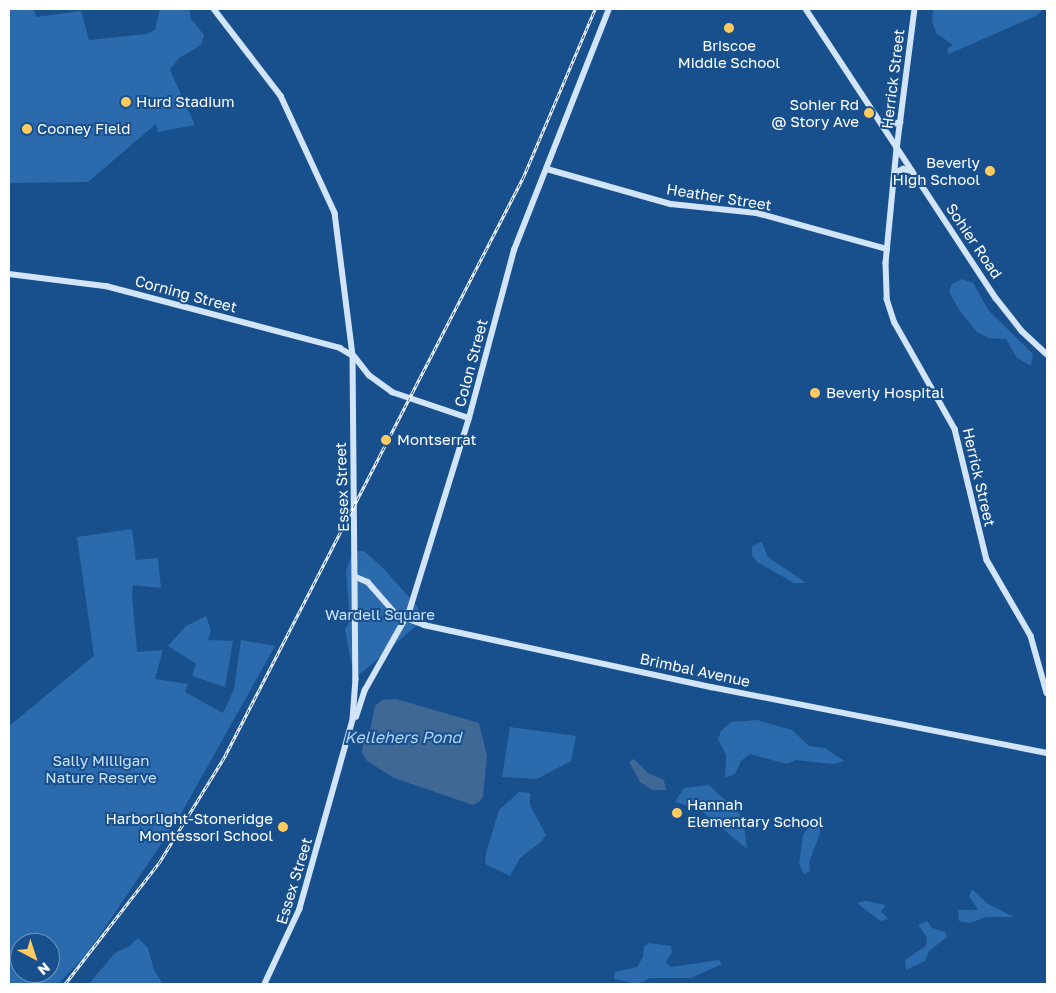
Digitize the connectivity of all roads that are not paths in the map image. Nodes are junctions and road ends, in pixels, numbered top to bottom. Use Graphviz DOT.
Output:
graph roads {
  1 [pos="214,9"];
  2 [pos="608,9"];
  3 [pos="806,9"];
  4 [pos="915,9"];
  5 [pos="900,122"];
  6 [pos="883,127"];
  7 [pos="897,149"];
  8 [pos="548,169"];
  9 [pos="912,171"];
  10 [pos="895,173"];
  11 [pos="887,249"];
  12 [pos="9,274"];
  13 [pos="1047,354"];
  14 [pos="353,355"];
  15 [pos="469,418"];
  16 [pos="356,577"];
  17 [pos="405,619"];
  18 [pos="356,680"];
  19 [pos="371,680"];
  20 [pos="1047,693"];
  21 [pos="353,720"];
  22 [pos="1047,753"];
  23 [pos="265,984"];
  1 -- 14 [label="main road, Essex Street"];
  2 -- 8 [label="main road, Colon Street"];
  3 -- 6 [label="main road, Sohier Road"];
  4 -- 5 [label="main road, Herrick Street"];
  5 -- 6 [label="main road"];
  5 -- 7 [label="main road, Herrick Street"];
  6 -- 7 [label="main road, Sohier Road"];
  7 -- 9 [label="main road, Sohier Road"];
  7 -- 10 [label="main road, Herrick Street"];
  8 -- 11 [label="main road, Heather Street"];
  8 -- 15 [label="main road, Colon Street"];
  9 -- 10 [label="main road"];
  9 -- 13 [label="main road, Sohier Road"];
  10 -- 11 [label="main road, Herrick Street"];
  11 -- 20 [label="main road, Herrick Street"];
  12 -- 14 [label="main road, Corning Street"];
  14 -- 15 [label="main road"];
  14 -- 16 [label="main road, Essex Street"];
  15 -- 17 [label="main road, Colon Street"];
  16 -- 17 [label="main road, Brimbal Avenue"];
  16 -- 18 [label="main road, Essex Street"];
  17 -- 19 [label="main road, Colon Street"];
  17 -- 22 [label="main road, Brimbal Avenue"];
  18 -- 19 [label="main road"];
  18 -- 21 [label="main road, Essex Street"];
  19 -- 21 [label="main road, Colon Street"];
  21 -- 23 [label="main road, Essex Street"];
}
